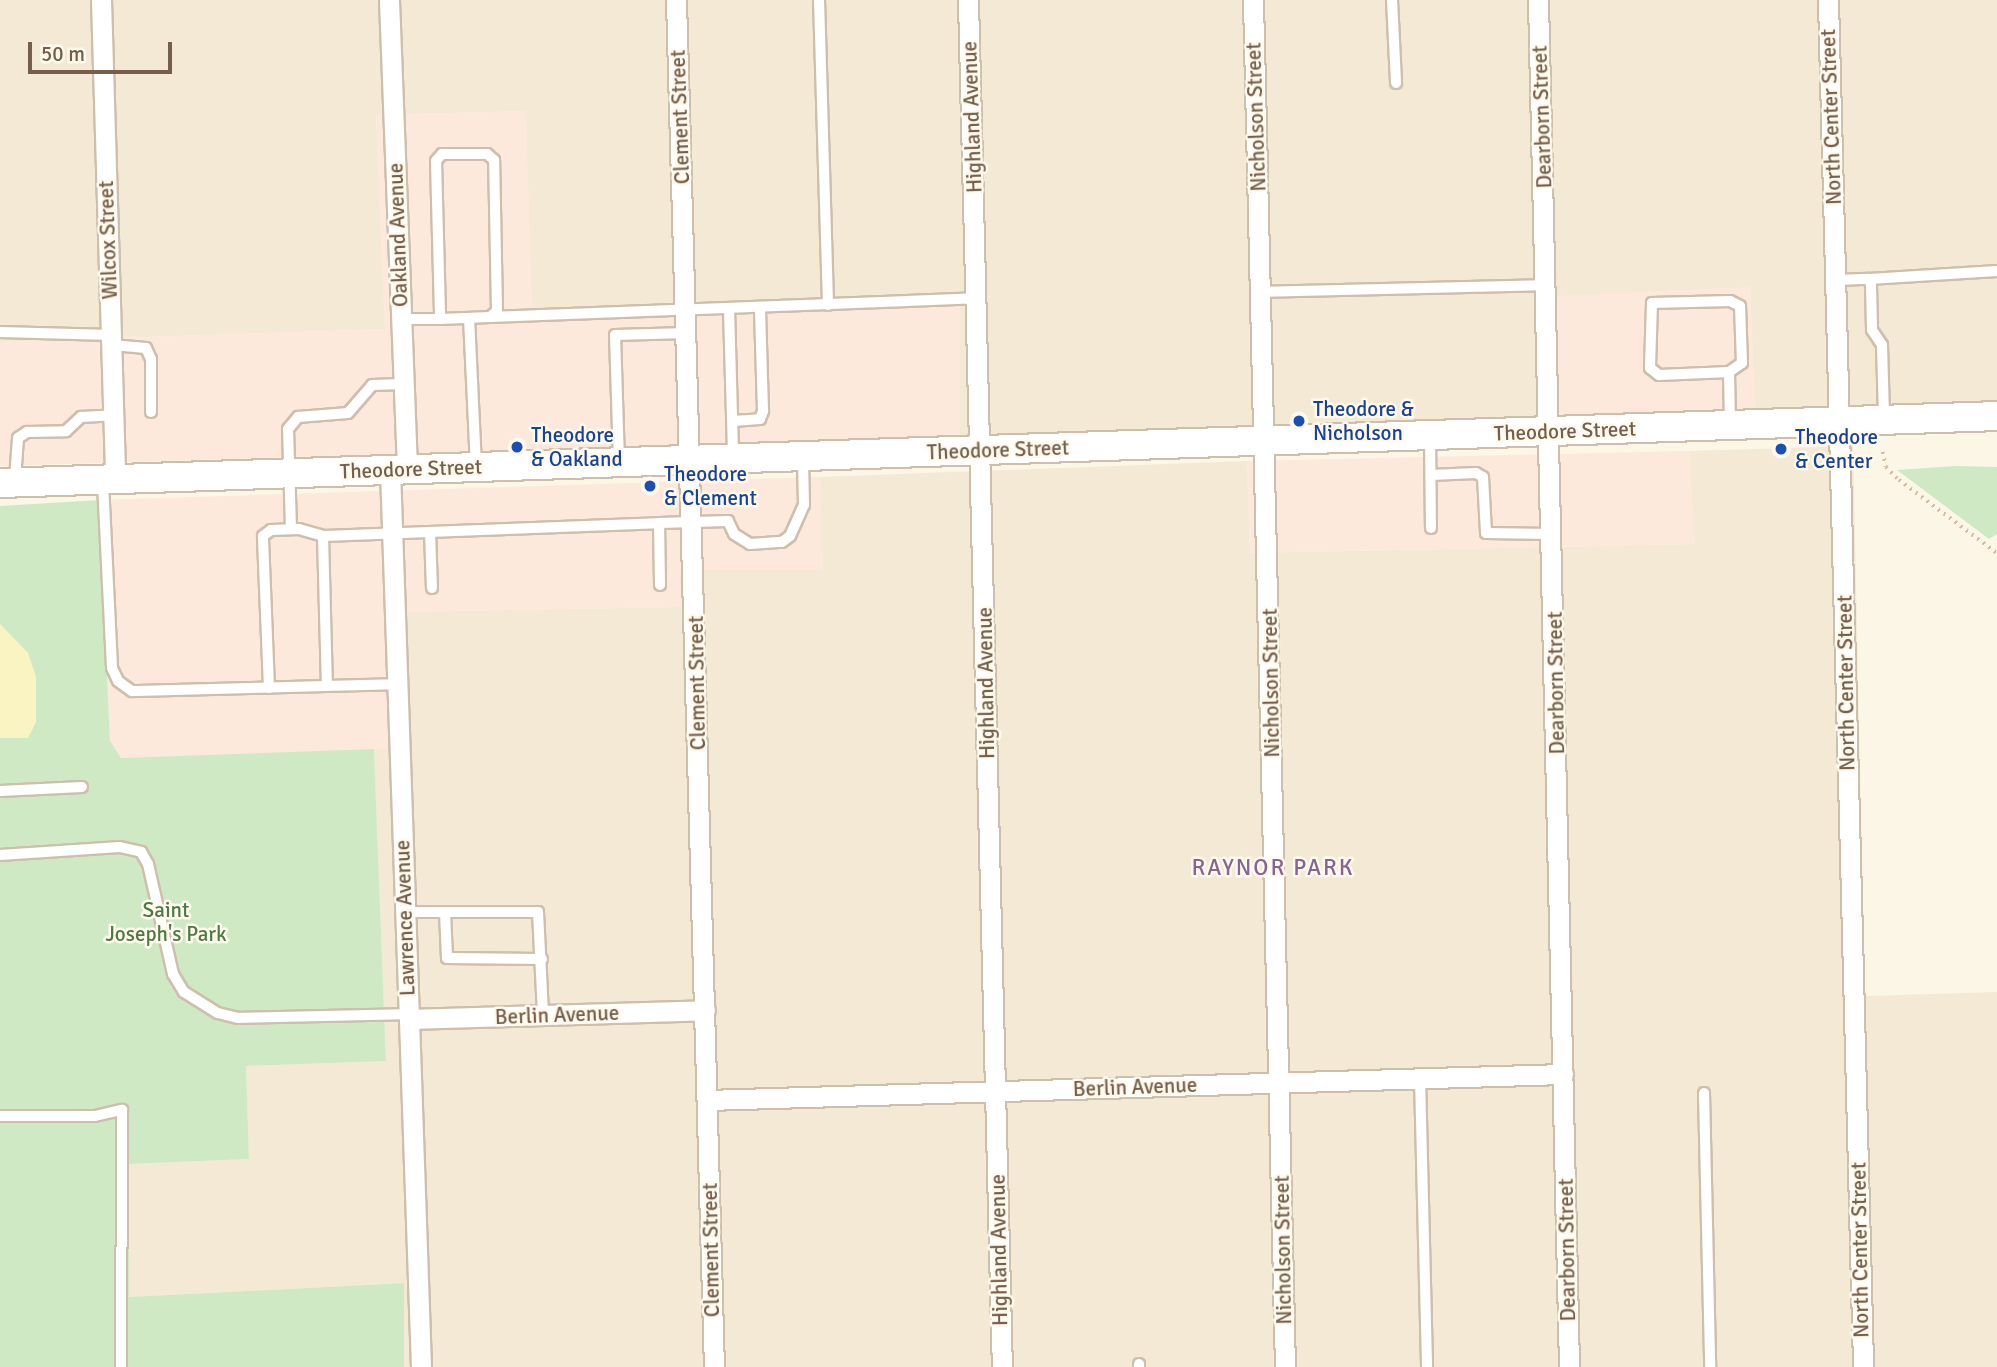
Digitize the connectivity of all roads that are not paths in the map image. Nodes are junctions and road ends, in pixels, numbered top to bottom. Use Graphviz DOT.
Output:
graph roads {
  1 [pos="101,0"];
  2 [pos="390,0"];
  3 [pos="676,0"];
  4 [pos="819,0"];
  5 [pos="968,0"];
  6 [pos="1253,0"];
  7 [pos="1392,0"];
  8 [pos="1538,0"];
  9 [pos="1828,0"];
  10 [pos="1395,83"];
  11 [pos="1997,271"];
  12 [pos="1869,279"];
  13 [pos="1836,280"];
  14 [pos="1546,285"];
  15 [pos="1262,292"];
  16 [pos="977,298"];
  17 [pos="828,305"];
  18 [pos="760,308"];
  19 [pos="729,309"];
  20 [pos="687,311"];
  21 [pos="490,317"];
  22 [pos="401,318"];
  23 [pos="440,318"];
  24 [pos="470,318"];
  25 [pos="0,332"];
  26 [pos="687,332"];
  27 [pos="111,340"];
  28 [pos="1729,372"];
  29 [pos="404,384"];
  30 [pos="152,412"];
  31 [pos="114,415"];
  32 [pos="1997,416"];
  33 [pos="1884,420"];
  34 [pos="733,421"];
  35 [pos="1840,422"];
  36 [pos="1730,425"];
  37 [pos="1551,431"];
  38 [pos="1430,435"];
  39 [pos="1266,441"];
  40 [pos="981,450"];
  41 [pos="803,456"];
  42 [pos="733,458"];
  43 [pos="691,460"];
  44 [pos="619,462"];
  45 [pos="476,467"];
  46 [pos="398,470"];
  47 [pos="289,473"];
  48 [pos="1431,475"];
  49 [pos="109,479"];
  50 [pos="8,483"];
  51 [pos="693,522"];
  52 [pos="659,523"];
  53 [pos="1431,528"];
  54 [pos="290,529"];
  55 [pos="430,532"];
  56 [pos="392,533"];
  57 [pos="1553,534"];
  58 [pos="323,536"];
  59 [pos="660,585"];
  60 [pos="432,588"];
  61 [pos="397,684"];
  62 [pos="327,686"];
  63 [pos="269,688"];
  64 [pos="82,787"];
  65 [pos="0,791"];
  66 [pos="0,855"];
  67 [pos="405,912"];
  68 [pos="445,912"];
  69 [pos="542,959"];
  70 [pos="705,1010"];
  71 [pos="543,1015"];
  72 [pos="409,1017"];
  73 [pos="1563,1074"];
  74 [pos="1420,1078"];
  75 [pos="1279,1083"];
  76 [pos="995,1091"];
  77 [pos="1704,1093"];
  78 [pos="707,1100"];
  79 [pos="0,1116"];
  80 [pos="121,1367"];
  81 [pos="421,1367"];
  82 [pos="714,1367"];
  83 [pos="1002,1367"];
  84 [pos="1285,1367"];
  85 [pos="1427,1367"];
  86 [pos="1569,1367"];
  87 [pos="1710,1367"];
  88 [pos="1863,1367"];
  1 -- 27 [label="street, Wilcox Street"];
  2 -- 22 [label="street, Oakland Avenue"];
  3 -- 20 [label="street, Clement Street"];
  4 -- 17 [label="lane"];
  5 -- 16 [label="street, Highland Avenue"];
  6 -- 15 [label="street, Nicholson Street"];
  7 -- 10 [label="lane"];
  8 -- 14 [label="street, Dearborn Street"];
  9 -- 13 [label="street, North Center Street"];
  11 -- 12 [label="lane"];
  12 -- 13 [label="lane"];
  12 -- 33 [label="lane"];
  13 -- 35 [label="street, North Center Street"];
  14 -- 15 [label="lane"];
  14 -- 37 [label="street, Dearborn Street"];
  15 -- 39 [label="street, Nicholson Street"];
  16 -- 17 [label="lane"];
  16 -- 40 [label="street, Highland Avenue"];
  17 -- 18 [label="lane"];
  18 -- 19 [label="lane"];
  18 -- 34 [label="lane"];
  19 -- 20 [label="lane"];
  19 -- 34 [label="lane"];
  20 -- 21 [label="lane"];
  20 -- 26 [label="street, Clement Street"];
  21 -- 23 [label="lane"];
  21 -- 24 [label="lane"];
  22 -- 23 [label="lane"];
  22 -- 29 [label="street, Oakland Avenue"];
  23 -- 24 [label="lane"];
  24 -- 45 [label="lane"];
  25 -- 27 [label="lane"];
  26 -- 43 [label="street, Clement Street"];
  26 -- 44 [label="lane"];
  27 -- 30 [label="lane"];
  27 -- 31 [label="street, Wilcox Street"];
  28 -- 28 [label="lane"];
  28 -- 36 [label="lane"];
  29 -- 46 [label="street, Oakland Avenue"];
  29 -- 47 [label="lane"];
  31 -- 49 [label="street, Wilcox Street"];
  31 -- 50 [label="lane"];
  32 -- 33 [label="main road, Theodore Street"];
  33 -- 35 [label="main road, Theodore Street"];
  34 -- 42 [label="lane"];
  35 -- 36 [label="main road, Theodore Street"];
  35 -- 88 [label="street, North Center Street"];
  36 -- 37 [label="main road, Theodore Street"];
  37 -- 38 [label="main road, Theodore Street"];
  37 -- 57 [label="street, Dearborn Street"];
  38 -- 39 [label="main road, Theodore Street"];
  38 -- 48 [label="lane"];
  39 -- 40 [label="main road, Theodore Street"];
  39 -- 75 [label="street, Nicholson Street"];
  40 -- 41 [label="main road, Theodore Street"];
  40 -- 76 [label="street, Highland Avenue"];
  41 -- 42 [label="main road, Theodore Street"];
  41 -- 51 [label="lane"];
  42 -- 43 [label="main road, Theodore Street"];
  43 -- 44 [label="main road, Theodore Street"];
  43 -- 51 [label="street, Clement Street"];
  44 -- 45 [label="main road, Theodore Street"];
  45 -- 46 [label="main road, Theodore Street"];
  46 -- 47 [label="main road, Theodore Street"];
  46 -- 56 [label="street, Lawrence Avenue"];
  47 -- 49 [label="main road, Theodore Street"];
  47 -- 54 [label="lane"];
  48 -- 53 [label="lane"];
  48 -- 57 [label="lane"];
  49 -- 50 [label="main road, Theodore Street"];
  49 -- 63 [label="lane"];
  51 -- 52 [label="lane"];
  51 -- 70 [label="street, Clement Street"];
  52 -- 55 [label="lane"];
  52 -- 59 [label="lane"];
  54 -- 58 [label="lane"];
  54 -- 63 [label="lane"];
  55 -- 56 [label="lane"];
  55 -- 60 [label="lane"];
  56 -- 58 [label="lane"];
  56 -- 61 [label="street, Lawrence Avenue"];
  57 -- 73 [label="street, Dearborn Street"];
  58 -- 62 [label="lane"];
  61 -- 62 [label="lane"];
  61 -- 67 [label="street, Lawrence Avenue"];
  62 -- 63 [label="lane"];
  64 -- 65 [label="lane"];
  66 -- 72 [label="lane"];
  67 -- 68 [label="lane"];
  67 -- 72 [label="street, Lawrence Avenue"];
  68 -- 69 [label="lane"];
  68 -- 69 [label="lane"];
  69 -- 71 [label="lane"];
  70 -- 71 [label="street, Berlin Avenue"];
  70 -- 78 [label="street, Clement Street"];
  71 -- 72 [label="street, Berlin Avenue"];
  72 -- 81 [label="street, Lawrence Avenue"];
  73 -- 74 [label="street, Berlin Avenue"];
  73 -- 86 [label="street, Dearborn Street"];
  74 -- 75 [label="street, Berlin Avenue"];
  74 -- 85 [label="lane"];
  75 -- 76 [label="street, Berlin Avenue"];
  75 -- 84 [label="street, Nicholson Street"];
  76 -- 78 [label="street, Berlin Avenue"];
  76 -- 83 [label="street, Highland Avenue"];
  77 -- 87 [label="lane"];
  78 -- 82 [label="street, Clement Street"];
  79 -- 80 [label="lane"];
}
